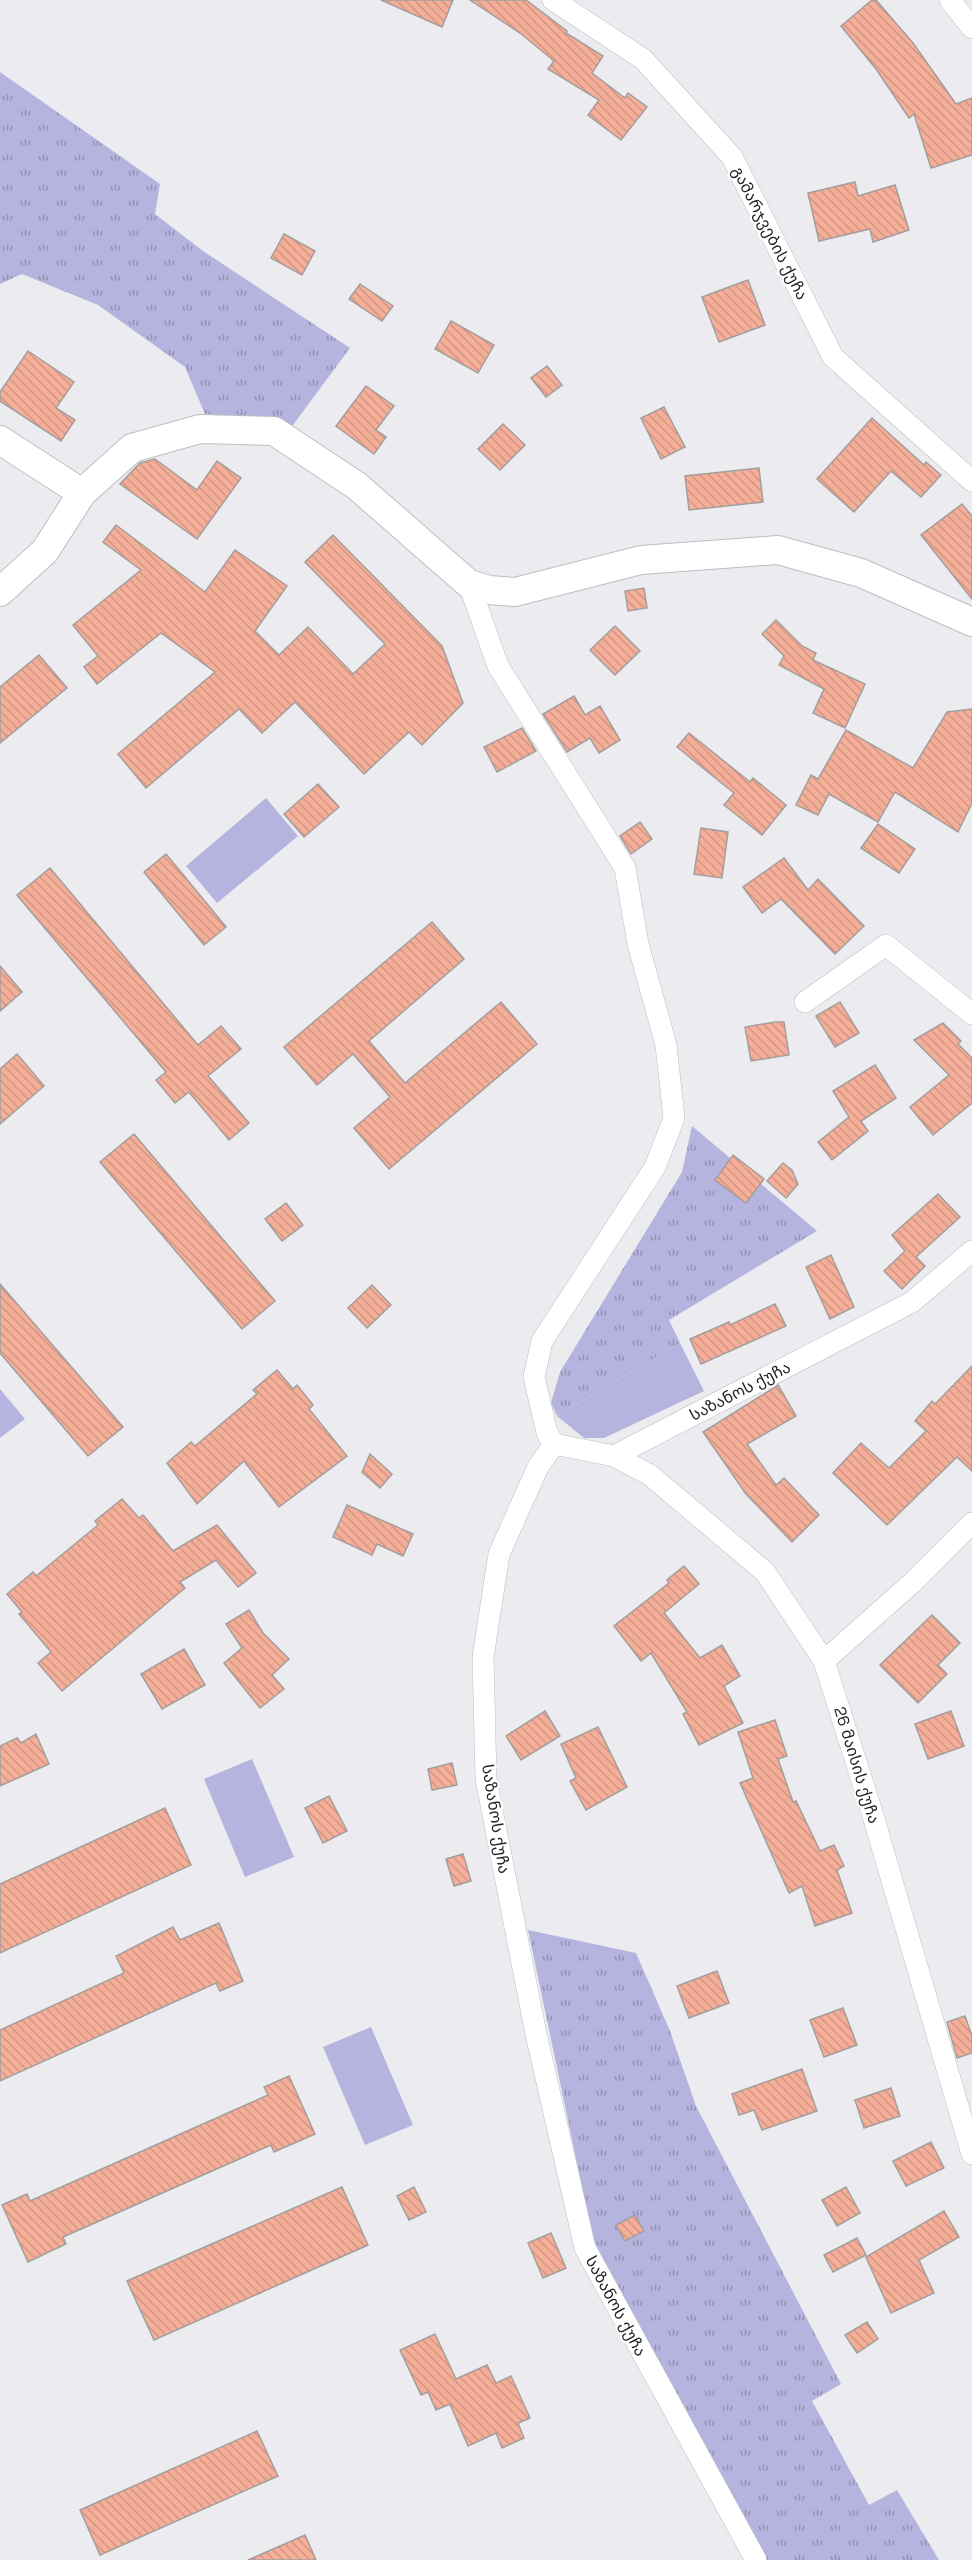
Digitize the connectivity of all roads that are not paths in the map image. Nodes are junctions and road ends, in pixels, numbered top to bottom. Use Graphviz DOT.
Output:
graph roads {
  1 [pos="553,0"];
  2 [pos="951,0"];
  3 [pos="972,28"];
  4 [pos="0,440"];
  5 [pos="972,481"];
  6 [pos="82,493"];
  7 [pos="469,584"];
  8 [pos="0,592"];
  9 [pos="972,622"];
  10 [pos="805,1002"];
  11 [pos="972,1014"];
  12 [pos="972,1251"];
  13 [pos="554,1444"];
  14 [pos="614,1456"];
  15 [pos="972,1523"];
  16 [pos="824,1661"];
  17 [pos="972,2154"];
  18 [pos="756,2560"];
  1 -- 5 [label="street, გამარჯვების ქუჩა"];
  2 -- 3 [label="street"];
  4 -- 6 [label="street"];
  6 -- 7 [label="street"];
  6 -- 8 [label="street"];
  7 -- 9 [label="street"];
  7 -- 13 [label="street"];
  10 -- 11 [label="street"];
  12 -- 14 [label="street, საზანოს ქუჩა"];
  13 -- 14 [label="street"];
  13 -- 18 [label="street, საზანოს ქუჩა"];
  14 -- 16 [label="street, 26 მაისის ქუჩა"];
  15 -- 16 [label="street"];
  16 -- 17 [label="street, 26 მაისის ქუჩა"];
}
